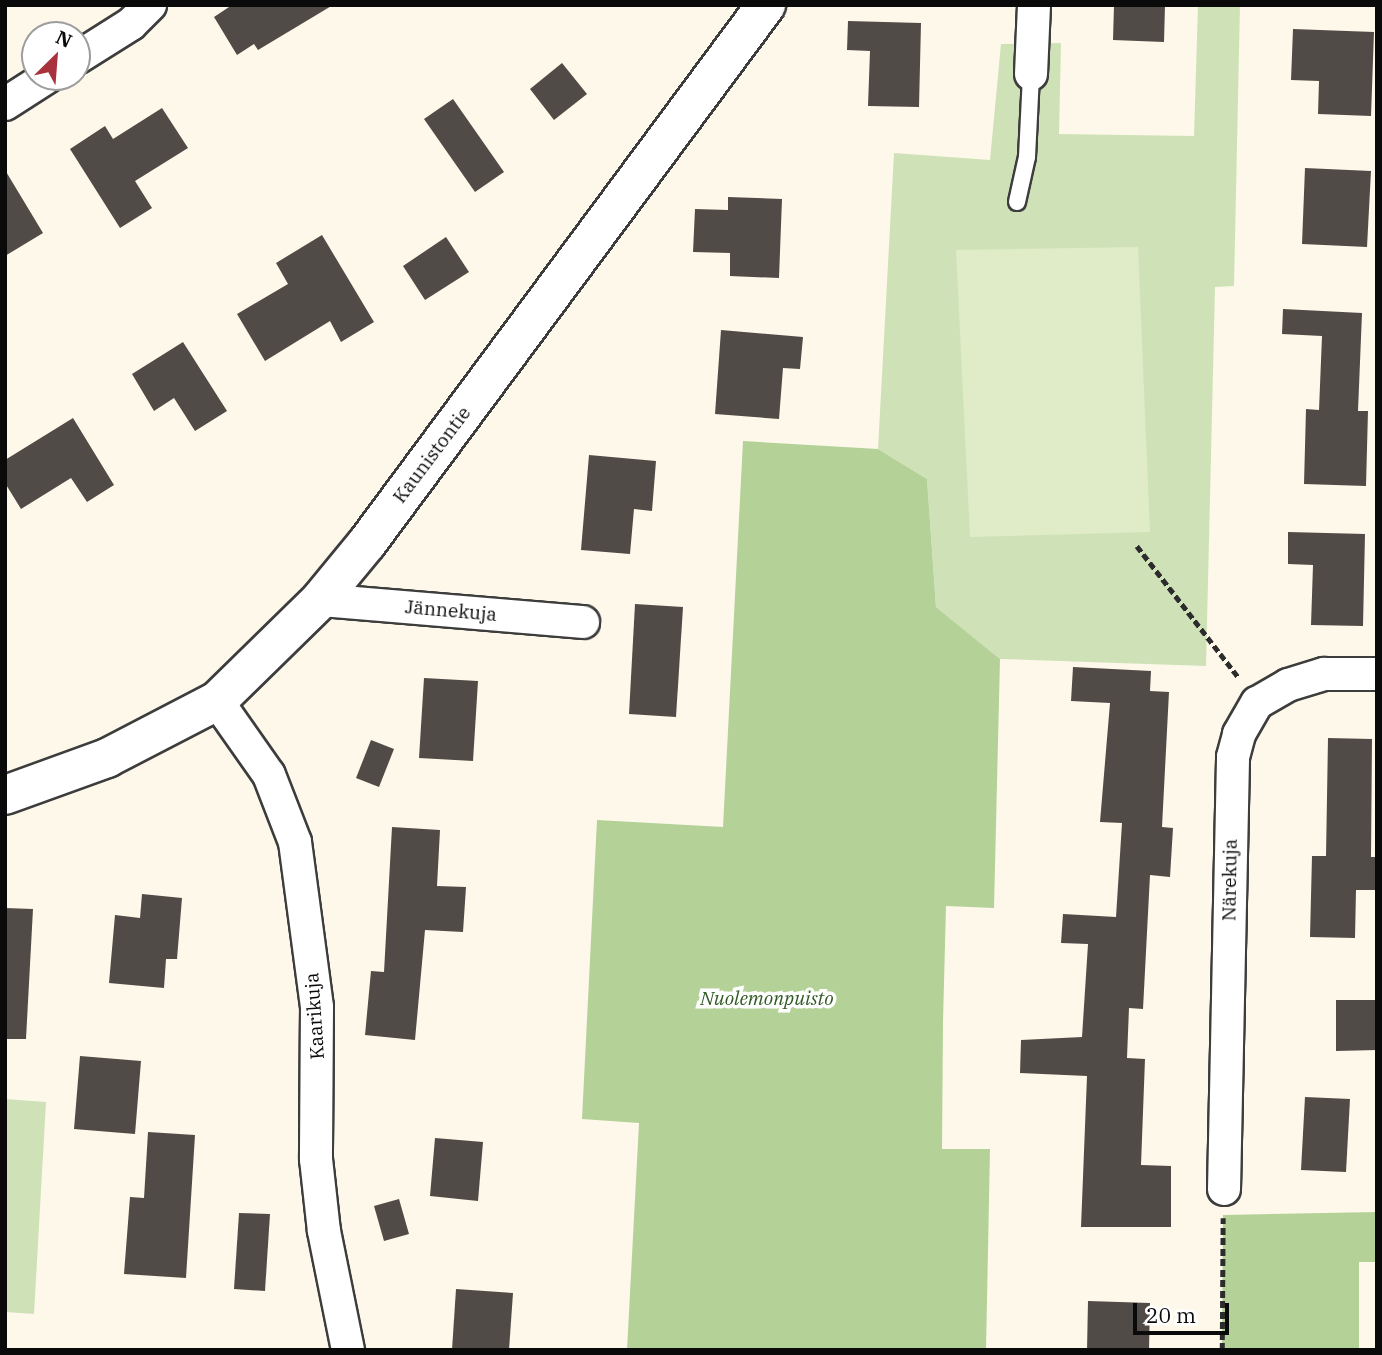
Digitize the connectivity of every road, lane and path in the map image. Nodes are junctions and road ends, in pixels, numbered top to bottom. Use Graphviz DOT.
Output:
graph roads {
  1 [pos="150,5"];
  2 [pos="766,5"];
  3 [pos="1034,5"];
  4 [pos="91,49"];
  5 [pos="1031,74"];
  6 [pos="25,91"];
  7 [pos="5,104"];
  8 [pos="1017,202"];
  9 [pos="1137,546"];
  10 [pos="320,600"];
  11 [pos="583,622"];
  12 [pos="1377,674"];
  13 [pos="217,701"];
  14 [pos="1257,704"];
  15 [pos="5,795"];
  16 [pos="1224,1189"];
  17 [pos="348,1350"];
  18 [pos="1222,1350"];
  1 -- 4 [label="street"];
  2 -- 10 [label="street, Kaunistontie"];
  3 -- 5 [label="street"];
  5 -- 8 [label="lane"];
  6 -- 7 [label="street"];
  9 -- 14 [label="path"];
  10 -- 11 [label="street, Jännekuja"];
  10 -- 13 [label="street, Kaunistontie"];
  12 -- 14 [label="street, Närekuja"];
  13 -- 15 [label="street, Kaunistontie"];
  13 -- 17 [label="street, Kaarikuja"];
  14 -- 16 [label="street, Närekuja"];
  16 -- 18 [label="path"];
}
